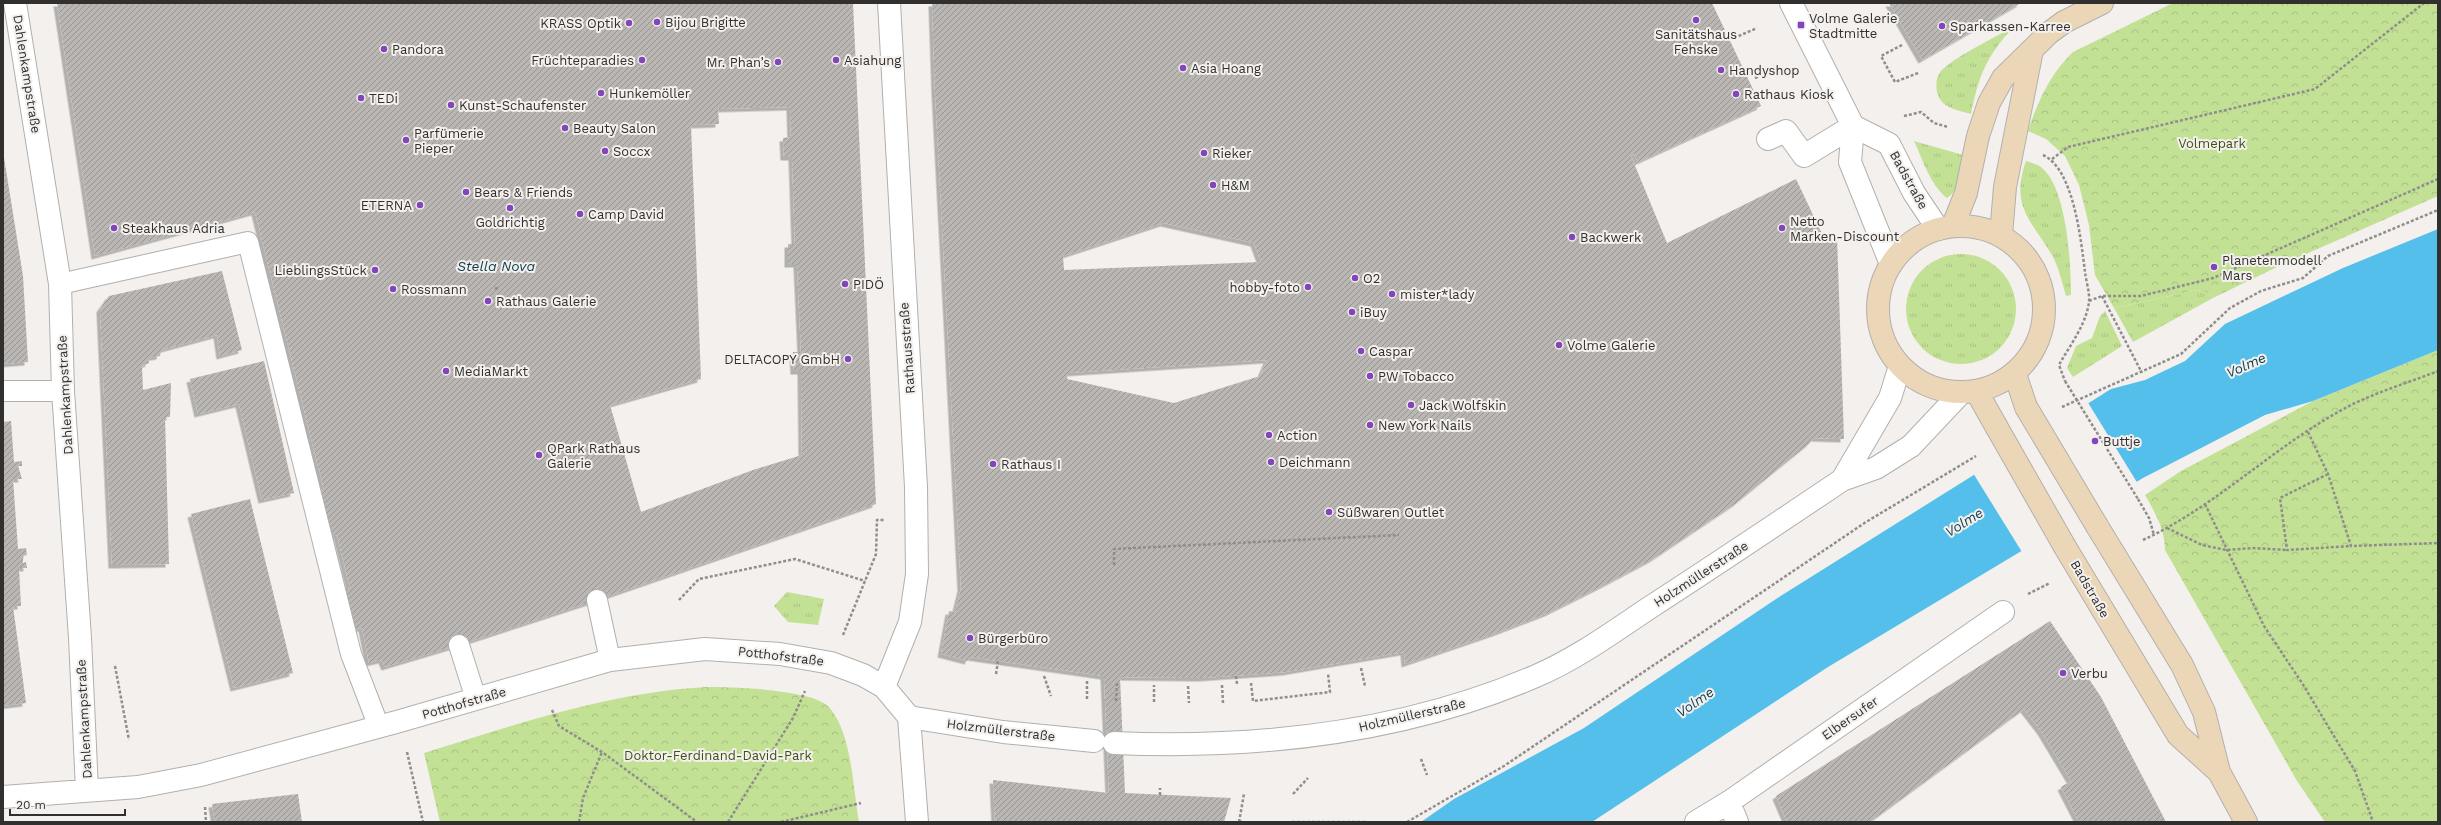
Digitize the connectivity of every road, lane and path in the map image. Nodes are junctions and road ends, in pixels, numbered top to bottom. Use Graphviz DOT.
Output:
graph roads {
  1 [pos="15,3"];
  2 [pos="889,3"];
  3 [pos="1791,3"];
  4 [pos="2102,3"];
  5 [pos="2424,3"];
  6 [pos="1757,28"];
  7 [pos="1734,38"];
  8 [pos="1902,45"];
  9 [pos="2032,50"];
  10 [pos="1777,68"];
  11 [pos="1918,73"];
  12 [pos="1755,78"];
  13 [pos="1854,126"];
  14 [pos="1768,139"];
  15 [pos="2052,159"];
  16 [pos="2438,179"];
  17 [pos="2438,210"];
  18 [pos="1945,227"];
  19 [pos="2001,234"];
  20 [pos="1891,264"];
  21 [pos="60,284"];
  22 [pos="2102,296"];
  23 [pos="2089,301"];
  24 [pos="1900,366"];
  25 [pos="2438,371"];
  26 [pos="2142,373"];
  27 [pos="2015,374"];
  28 [pos="2065,381"];
  29 [pos="3,391"];
  30 [pos="63,391"];
  31 [pos="1968,394"];
  32 [pos="2055,411"];
  33 [pos="2308,432"];
  34 [pos="1981,453"];
  35 [pos="2328,474"];
  36 [pos="1842,480"];
  37 [pos="2205,504"];
  38 [pos="917,520"];
  39 [pos="2167,528"];
  40 [pos="1399,535"];
  41 [pos="2154,535"];
  42 [pos="2438,543"];
  43 [pos="2351,546"];
  44 [pos="2226,550"];
  45 [pos="2287,550"];
  46 [pos="2114,555"];
  47 [pos="1114,564"];
  48 [pos="866,580"];
  49 [pos="597,600"];
  50 [pos="679,600"];
  51 [pos="2003,612"];
  52 [pos="459,645"];
  53 [pos="610,660"];
  54 [pos="823,661"];
  55 [pos="998,661"];
  56 [pos="1362,668"];
  57 [pos="1328,673"];
  58 [pos="996,674"];
  59 [pos="1044,676"];
  60 [pos="1236,676"];
  61 [pos="539,681"];
  62 [pos="1087,681"];
  63 [pos="1251,682"];
  64 [pos="1117,683"];
  65 [pos="1237,684"];
  66 [pos="1154,685"];
  67 [pos="1222,685"];
  68 [pos="1188,686"];
  69 [pos="1365,686"];
  70 [pos="884,687"];
  71 [pos="1051,696"];
  72 [pos="476,699"];
  73 [pos="1088,699"];
  74 [pos="1116,701"];
  75 [pos="1154,702"];
  76 [pos="1190,703"];
  77 [pos="1223,703"];
  78 [pos="909,717"];
  79 [pos="400,721"];
  80 [pos="379,727"];
  81 [pos="602,752"];
  82 [pos="1421,759"];
  83 [pos="2219,772"];
  84 [pos="1427,774"];
  85 [pos="1308,778"];
  86 [pos="1160,788"];
  87 [pos="88,790"];
  88 [pos="1244,794"];
  89 [pos="1293,794"];
  90 [pos="1160,795"];
  91 [pos="3,797"];
  92 [pos="1729,802"];
  93 [pos="861,803"];
  94 [pos="1345,821"];
  95 [pos="423,822"];
  96 [pos="579,822"];
  97 [pos="697,822"];
  98 [pos="728,822"];
  99 [pos="781,822"];
  100 [pos="917,822"];
  101 [pos="1239,822"];
  102 [pos="1243,822"];
  103 [pos="1292,822"];
  104 [pos="1311,822"];
  105 [pos="1367,822"];
  106 [pos="1407,822"];
  107 [pos="1696,822"];
  108 [pos="1737,822"];
  109 [pos="2246,822"];
  110 [pos="2373,822"];
  1 -- 21 [label="street, Dahlenkampstraße"];
  2 -- 38 [label="street, Rathausstraße"];
  3 -- 13 [label="street"];
  4 -- 9 [label="street"];
  5 -- 15 [label="path"];
  6 -- 7 [label="path"];
  8 -- 11 [label="path"];
  9 -- 18 [label="street"];
  9 -- 19 [label="street"];
  10 -- 12 [label="path"];
  13 -- 14 [label="street"];
  13 -- 18 [label="street, Badstraße"];
  13 -- 20 [label="street"];
  16 -- 22 [label="path"];
  17 -- 26 [label="path"];
  18 -- 19 [label="street"];
  18 -- 20 [label="street"];
  19 -- 27 [label="street"];
  20 -- 24 [label="street"];
  21 -- 30 [label="street, Dahlenkampstraße"];
  21 -- 80 [label="lane"];
  22 -- 23 [label="path"];
  22 -- 26 [label="path"];
  24 -- 31 [label="street"];
  24 -- 36 [label="street, Holzmüllerstraße"];
  25 -- 33 [label="path"];
  26 -- 32 [label="path"];
  27 -- 31 [label="street"];
  27 -- 46 [label="street, Badstraße, bridge"];
  28 -- 41 [label="path, bridge"];
  29 -- 30 [label="lane"];
  30 -- 87 [label="street, Dahlenkampstraße"];
  31 -- 36 [label="street, Holzmüllerstraße"];
  31 -- 83 [label="street, Badstraße, bridge"];
  33 -- 35 [label="path"];
  33 -- 37 [label="path"];
  34 -- 106 [label="path"];
  35 -- 43 [label="path"];
  35 -- 45 [label="path"];
  36 -- 78 [label="street, Holzmüllerstraße"];
  37 -- 39 [label="path"];
  37 -- 44 [label="path"];
  38 -- 48 [label="path"];
  38 -- 70 [label="street, Rathausstraße"];
  39 -- 41 [label="path"];
  39 -- 44 [label="path"];
  40 -- 47 [label="path"];
  41 -- 46 [label="path"];
  42 -- 43 [label="path"];
  43 -- 45 [label="path"];
  44 -- 45 [label="path"];
  44 -- 110 [label="path"];
  46 -- 83 [label="street, Badstraße"];
  48 -- 50 [label="path"];
  48 -- 54 [label="path"];
  49 -- 53 [label="lane"];
  51 -- 92 [label="street, Elbersufer"];
  52 -- 72 [label="lane"];
  53 -- 54 [label="street, Potthofstraße"];
  53 -- 61 [label="street, Potthofstraße"];
  54 -- 70 [label="street, Potthofstraße"];
  54 -- 98 [label="path"];
  55 -- 58 [label="path"];
  56 -- 69 [label="path"];
  57 -- 63 [label="path"];
  59 -- 71 [label="path"];
  60 -- 65 [label="path"];
  61 -- 72 [label="street, Potthofstraße"];
  61 -- 81 [label="path"];
  62 -- 73 [label="path"];
  64 -- 74 [label="path"];
  66 -- 75 [label="path"];
  67 -- 77 [label="path"];
  68 -- 76 [label="path"];
  70 -- 78 [label="street, Potthofstraße"];
  72 -- 79 [label="street, Potthofstraße"];
  78 -- 100 [label="street"];
  79 -- 80 [label="street, Potthofstraße"];
  79 -- 95 [label="path"];
  80 -- 87 [label="street, Potthofstraße"];
  81 -- 96 [label="path"];
  81 -- 97 [label="path"];
  82 -- 84 [label="path"];
  83 -- 109 [label="street, Badstraße"];
  85 -- 89 [label="path"];
  86 -- 90 [label="path"];
  87 -- 91 [label="street, Potthofstraße"];
  88 -- 101 [label="path"];
  92 -- 107 [label="street, Elbersufer"];
  92 -- 108 [label="street"];
  93 -- 99 [label="path"];
  94 -- 104 [label="path"];
  94 -- 105 [label="path"];
  101 -- 102 [label="path"];
  103 -- 104 [label="path"];
}
